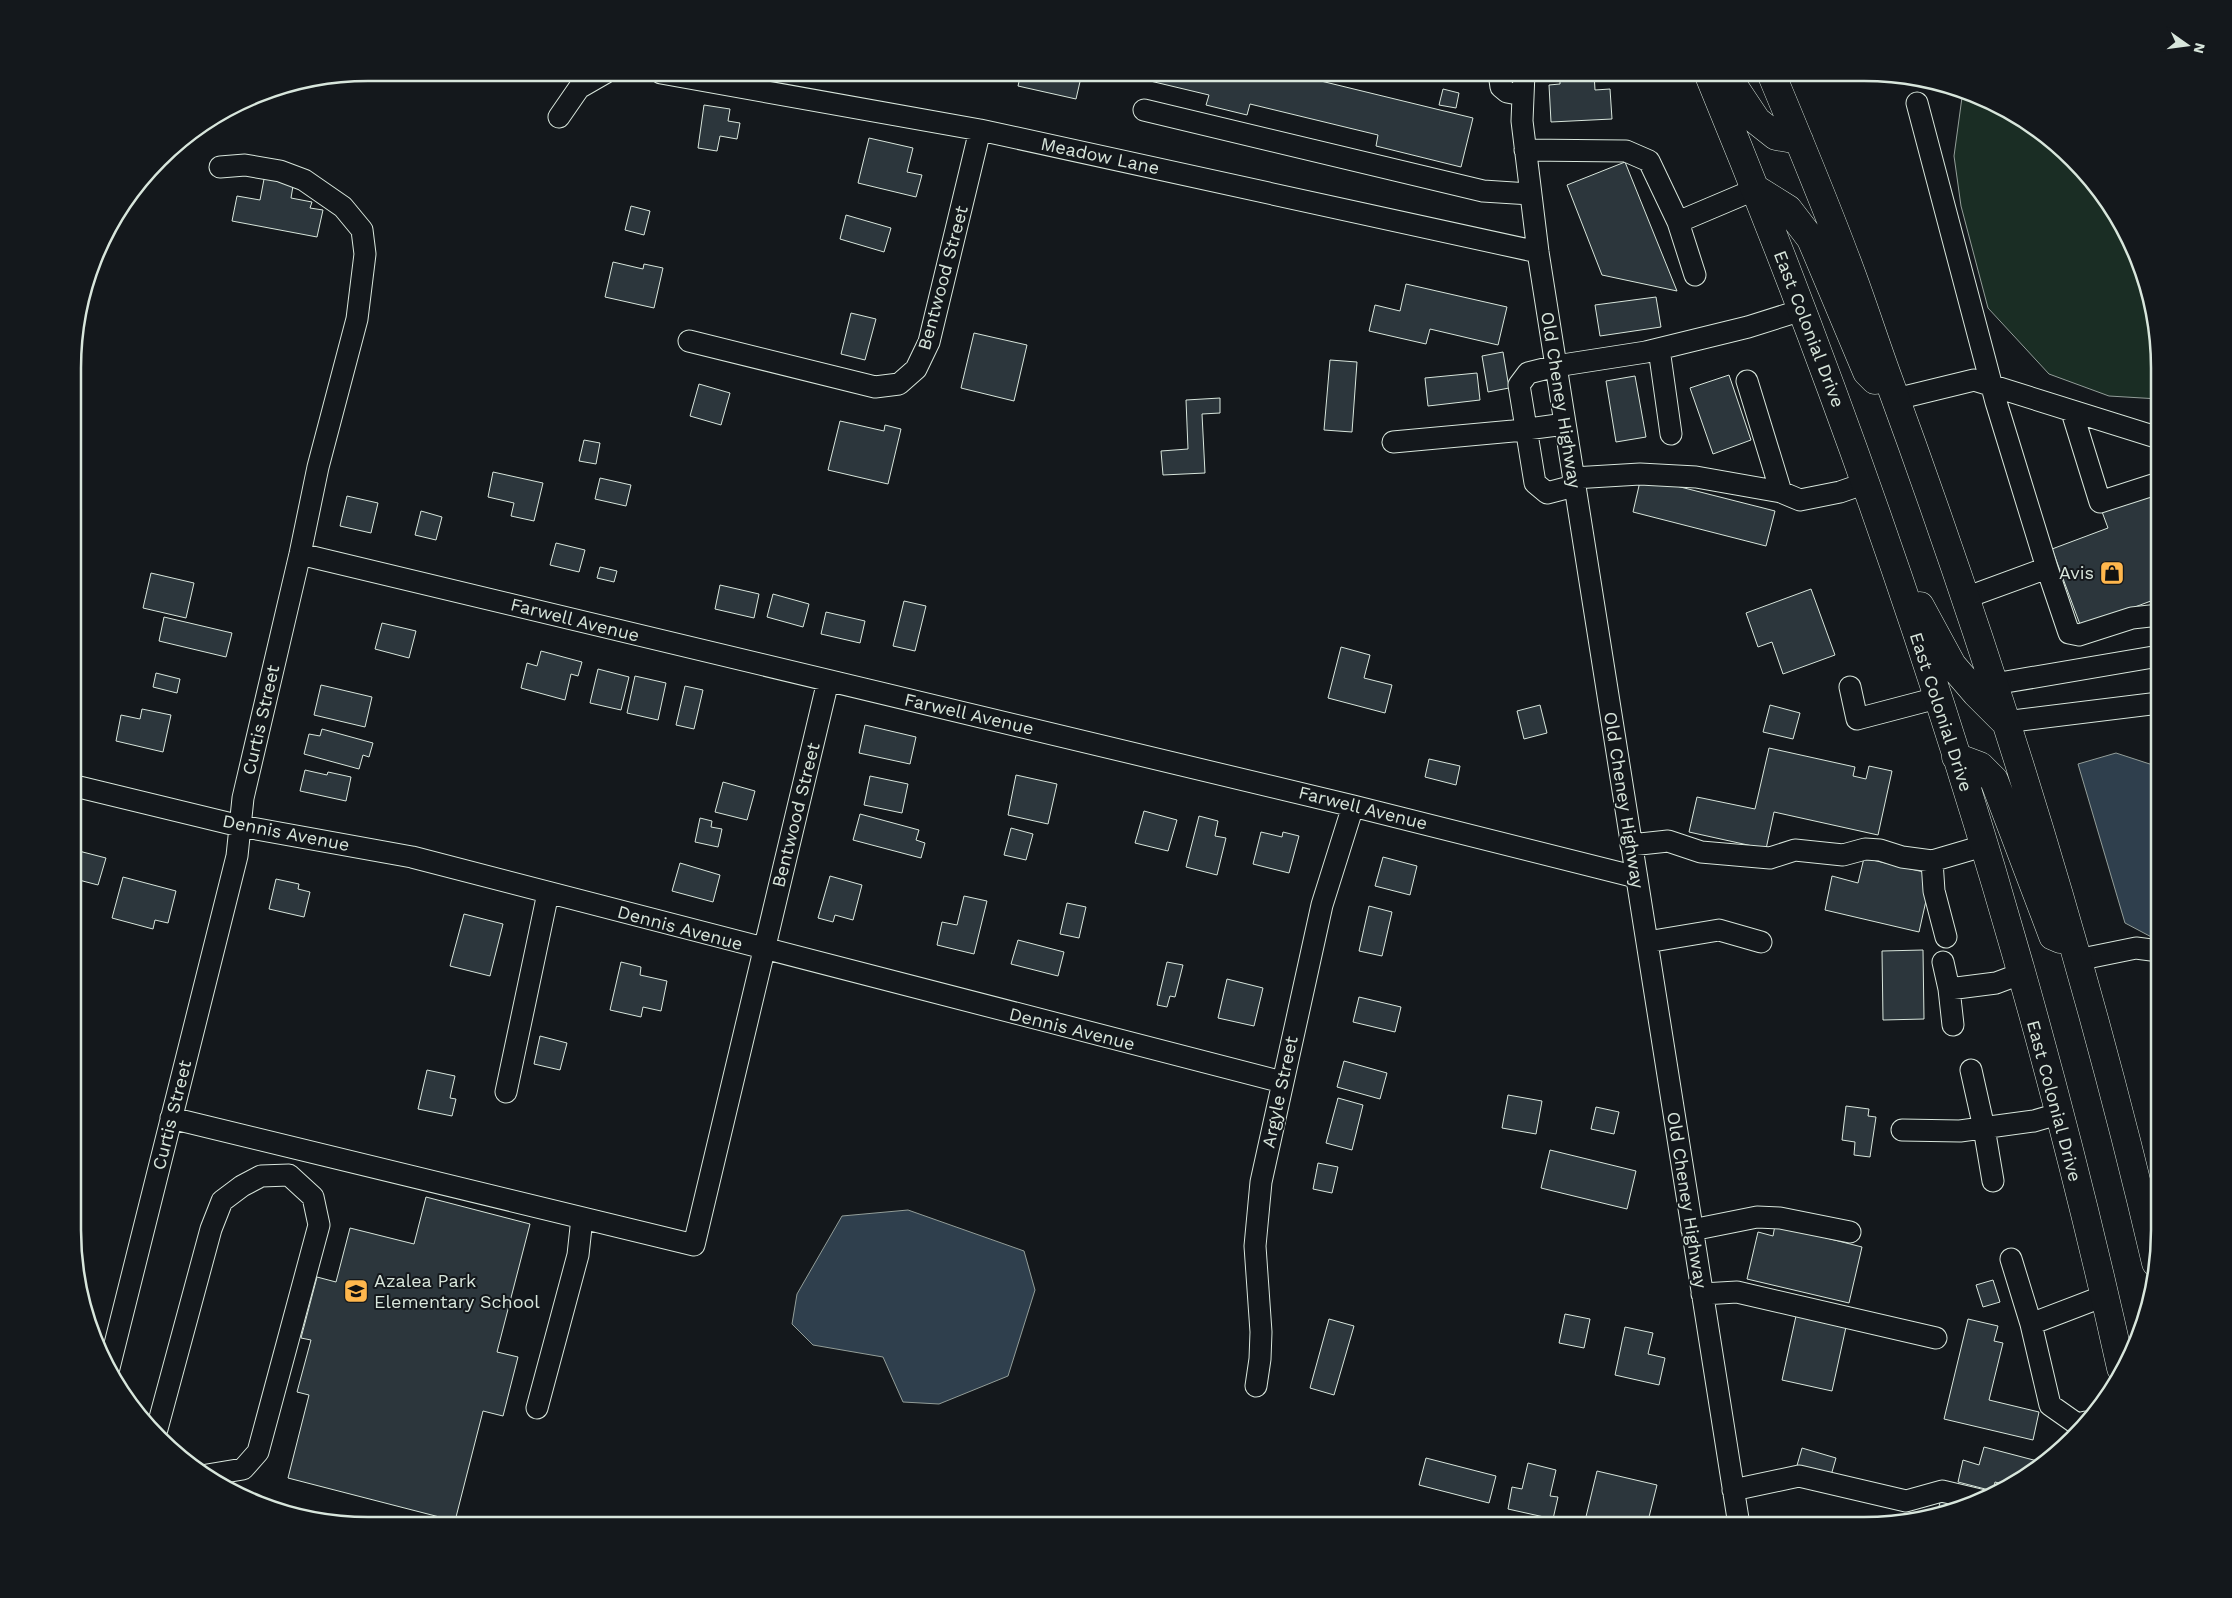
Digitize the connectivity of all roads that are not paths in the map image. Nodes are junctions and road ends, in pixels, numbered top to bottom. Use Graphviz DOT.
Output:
graph roads {
  1 [pos="591,81"];
  2 [pos="706,81"];
  3 [pos="1500,81"];
  4 [pos="1524,81"];
  5 [pos="1711,81"];
  6 [pos="1730,81"];
  7 [pos="1774,81"];
  8 [pos="1523,95"];
  9 [pos="1917,103"];
  10 [pos="1144,110"];
  11 [pos="560,117"];
  12 [pos="980,130"];
  13 [pos="1799,140"];
  14 [pos="1525,150"];
  15 [pos="220,167"];
  16 [pos="1756,190"];
  17 [pos="1531,194"];
  18 [pos="1678,222"];
  19 [pos="1538,252"];
  20 [pos="1695,275"];
  21 [pos="1802,310"];
  22 [pos="689,341"];
  23 [pos="1659,349"];
  24 [pos="1556,366"];
  25 [pos="1747,381"];
  26 [pos="1993,385"];
  27 [pos="1892,389"];
  28 [pos="2072,412"];
  29 [pos="1565,424"];
  30 [pos="1525,430"];
  31 [pos="1671,434"];
  32 [pos="2151,436"];
  33 [pos="1393,442"];
  34 [pos="1574,482"];
  35 [pos="1866,483"];
  36 [pos="2151,486"];
  37 [pos="1781,492"];
  38 [pos="1886,541"];
  39 [pos="300,554"];
  40 [pos="2047,568"];
  41 [pos="1965,598"];
  42 [pos="2151,615"];
  43 [pos="2151,657"];
  44 [pos="828,681"];
  45 [pos="1994,684"];
  46 [pos="1850,686"];
  47 [pos="1937,698"];
  48 [pos="2151,704"];
  49 [pos="2005,722"];
  50 [pos="1956,757"];
  51 [pos="81,787"];
  52 [pos="1353,806"];
  53 [pos="240,826"];
  54 [pos="1631,845"];
  55 [pos="1983,846"];
  56 [pos="1932,861"];
  57 [pos="1636,877"];
  58 [pos="548,893"];
  59 [pos="1946,937"];
  60 [pos="1646,942"];
  61 [pos="1761,942"];
  62 [pos="763,949"];
  63 [pos="2151,950"];
  64 [pos="2075,953"];
  65 [pos="1943,962"];
  66 [pos="2020,974"];
  67 [pos="1949,989"];
  68 [pos="1953,1025"];
  69 [pos="1971,1070"];
  70 [pos="1282,1082"];
  71 [pos="506,1092"];
  72 [pos="2058,1114"];
  73 [pos="171,1118"];
  74 [pos="1984,1128"];
  75 [pos="1902,1130"];
  76 [pos="1993,1180"];
  77 [pos="582,1218"];
  78 [pos="1692,1230"];
  79 [pos="1850,1232"];
  80 [pos="2150,1241"];
  81 [pos="2011,1259"];
  82 [pos="1702,1294"];
  83 [pos="2104,1296"];
  84 [pos="2031,1324"];
  85 [pos="1936,1338"];
  86 [pos="112,1358"];
  87 [pos="2120,1360"];
  88 [pos="1256,1386"];
  89 [pos="537,1408"];
  90 [pos="2076,1423"];
  91 [pos="158,1425"];
  92 [pos="218,1473"];
  93 [pos="1733,1490"];
  94 [pos="1968,1497"];
  95 [pos="1737,1517"];
  1 -- 11 [label="street"];
  2 -- 12 [label="street, Meadow Lane"];
  3 -- 8 [label="street"];
  4 -- 8 [label="street, Old Cheney Highway"];
  5 -- 16 [label="highway, East Colonial Drive"];
  6 -- 13 [label="highway"];
  7 -- 13 [label="highway"];
  8 -- 14 [label="street, Old Cheney Highway"];
  9 -- 26 [label="street"];
  10 -- 17 [label="street"];
  12 -- 19 [label="street, Meadow Lane"];
  12 -- 22 [label="street, Bentwood Street"];
  13 -- 27 [label="highway"];
  14 -- 17 [label="street, Old Cheney Highway"];
  14 -- 18 [label="street"];
  15 -- 39 [label="street, Curtis Street"];
  16 -- 18 [label="street"];
  16 -- 21 [label="highway, East Colonial Drive"];
  16 -- 27 [label="highway"];
  17 -- 19 [label="street, Old Cheney Highway"];
  18 -- 20 [label="street"];
  19 -- 24 [label="street, Old Cheney Highway"];
  21 -- 23 [label="street"];
  21 -- 35 [label="highway, East Colonial Drive"];
  23 -- 24 [label="street"];
  23 -- 31 [label="street"];
  24 -- 29 [label="street, Old Cheney Highway"];
  24 -- 30 [label="street"];
  25 -- 37 [label="street"];
  26 -- 27 [label="street"];
  26 -- 28 [label="street"];
  26 -- 40 [label="street"];
  27 -- 41 [label="highway"];
  28 -- 32 [label="street"];
  28 -- 36 [label="street"];
  29 -- 30 [label="street"];
  29 -- 34 [label="street, Old Cheney Highway"];
  30 -- 33 [label="street"];
  30 -- 34 [label="street"];
  34 -- 37 [label="street"];
  34 -- 54 [label="street, Old Cheney Highway"];
  35 -- 37 [label="street"];
  35 -- 38 [label="highway, East Colonial Drive"];
  38 -- 47 [label="highway, East Colonial Drive"];
  38 -- 49 [label="highway"];
  39 -- 44 [label="street, Farwell Avenue"];
  39 -- 53 [label="street, Curtis Street"];
  40 -- 41 [label="street"];
  40 -- 42 [label="street"];
  41 -- 45 [label="highway"];
  43 -- 45 [label="street"];
  44 -- 52 [label="street, Farwell Avenue"];
  44 -- 62 [label="street, Bentwood Street"];
  45 -- 49 [label="highway"];
  46 -- 47 [label="street"];
  47 -- 50 [label="highway, East Colonial Drive"];
  48 -- 49 [label="street"];
  49 -- 64 [label="highway"];
  50 -- 55 [label="highway, East Colonial Drive"];
  50 -- 64 [label="highway"];
  51 -- 53 [label="street, Dennis Avenue"];
  52 -- 57 [label="street, Farwell Avenue"];
  52 -- 70 [label="street, Argyle Street"];
  53 -- 58 [label="street, Dennis Avenue"];
  53 -- 73 [label="street, Curtis Street"];
  54 -- 56 [label="street"];
  54 -- 57 [label="street, Old Cheney Highway"];
  55 -- 56 [label="street"];
  55 -- 66 [label="highway, East Colonial Drive"];
  56 -- 59 [label="street"];
  57 -- 60 [label="street, Old Cheney Highway"];
  58 -- 62 [label="street, Dennis Avenue"];
  58 -- 71 [label="street"];
  60 -- 61 [label="street"];
  60 -- 78 [label="street, Old Cheney Highway"];
  62 -- 70 [label="street, Dennis Avenue"];
  62 -- 77 [label="street, Bentwood Street"];
  63 -- 64 [label="street"];
  64 -- 80 [label="highway"];
  65 -- 67 [label="street"];
  66 -- 67 [label="street"];
  66 -- 72 [label="highway, East Colonial Drive"];
  67 -- 68 [label="street"];
  69 -- 74 [label="street"];
  70 -- 88 [label="street, Argyle Street"];
  72 -- 74 [label="street"];
  72 -- 83 [label="highway, East Colonial Drive"];
  73 -- 77 [label="street"];
  73 -- 86 [label="street, Curtis Street"];
  74 -- 75 [label="street"];
  74 -- 76 [label="street"];
  77 -- 89 [label="street"];
  78 -- 79 [label="street"];
  78 -- 82 [label="street, Old Cheney Highway"];
  81 -- 84 [label="street"];
  82 -- 85 [label="street"];
  82 -- 93 [label="street, Old Cheney Highway"];
  83 -- 84 [label="street"];
  83 -- 87 [label="highway, East Colonial Drive"];
  84 -- 90 [label="street"];
  91 -- 92 [label="street"];
  93 -- 94 [label="street"];
  93 -- 95 [label="street, Old Cheney Highway"];
}
